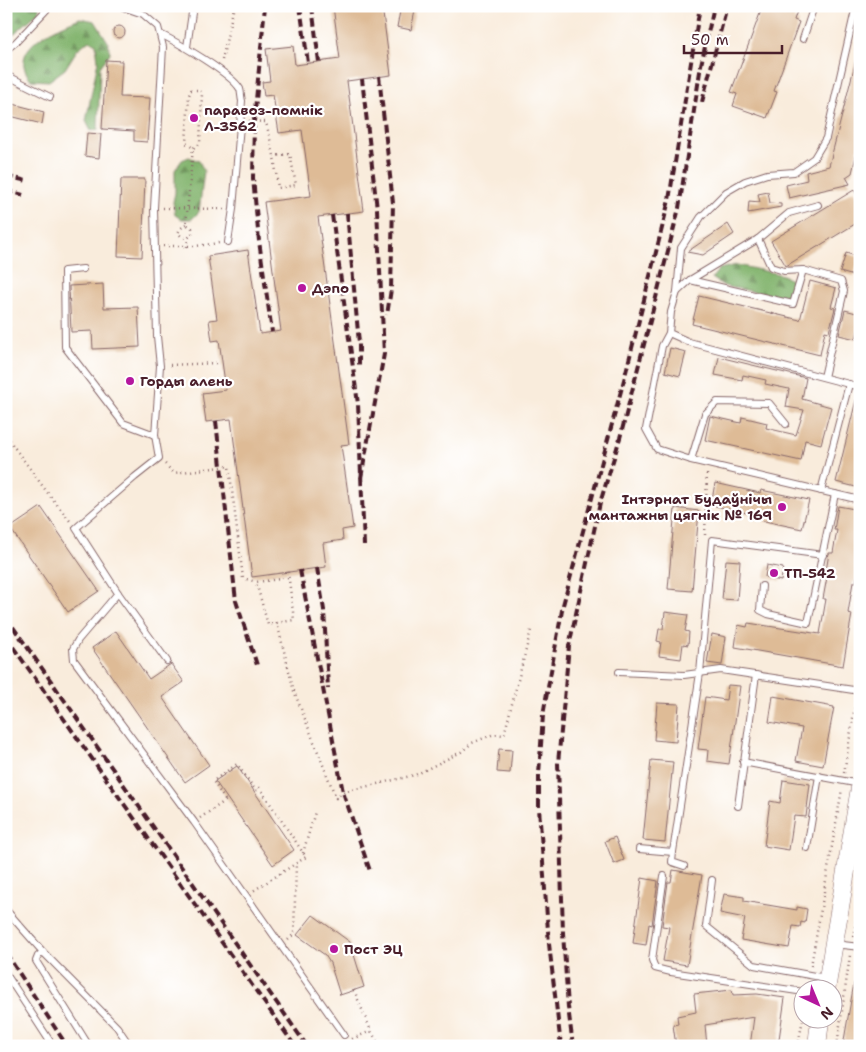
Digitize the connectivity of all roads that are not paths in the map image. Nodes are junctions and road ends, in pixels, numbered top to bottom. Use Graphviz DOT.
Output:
graph roads {
  1 [pos="50,6"];
  2 [pos="120,6"];
  3 [pos="193,6"];
  4 [pos="814,6"];
  5 [pos="856,6"];
  6 [pos="160,34"];
  7 [pos="803,39"];
  8 [pos="187,47"];
  9 [pos="6,50"];
  10 [pos="6,76"];
  11 [pos="50,98"];
  12 [pos="818,205"];
  13 [pos="758,239"];
  14 [pos="228,242"];
  15 [pos="83,269"];
  16 [pos="803,270"];
  17 [pos="690,280"];
  18 [pos="677,292"];
  19 [pos="668,333"];
  20 [pos="824,377"];
  21 [pos="849,384"];
  22 [pos="860,386"];
  23 [pos="786,424"];
  24 [pos="155,435"];
  25 [pos="691,460"];
  26 [pos="821,491"];
  27 [pos="835,494"];
  28 [pos="860,500"];
  29 [pos="823,554"];
  30 [pos="762,586"];
  31 [pos="118,592"];
  32 [pos="167,661"];
  33 [pos="619,672"];
  34 [pos="700,672"];
  35 [pos="756,675"];
  36 [pos="859,691"];
  37 [pos="743,762"];
  38 [pos="819,776"];
  39 [pos="860,784"];
  40 [pos="860,788"];
  41 [pos="738,806"];
  42 [pos="807,848"];
  43 [pos="638,849"];
  44 [pos="673,852"];
  45 [pos="684,866"];
  46 [pos="664,876"];
  47 [pos="712,880"];
  48 [pos="6,910"];
  49 [pos="833,944"];
  50 [pos="860,947"];
  51 [pos="43,952"];
  52 [pos="6,974"];
  53 [pos="819,980"];
  54 [pos="827,980"];
  55 [pos="794,990"];
  56 [pos="819,1030"];
  57 [pos="344,1035"];
  58 [pos="53,1046"];
  59 [pos="89,1046"];
  60 [pos="130,1046"];
  61 [pos="817,1046"];
  1 -- 9 [label="lane"];
  2 -- 6 [label="lane"];
  3 -- 8 [label="lane"];
  4 -- 7 [label="lane"];
  5 -- 18 [label="lane"];
  6 -- 8 [label="lane"];
  6 -- 24 [label="lane"];
  8 -- 14 [label="lane"];
  10 -- 11 [label="lane"];
  12 -- 13 [label="lane"];
  13 -- 16 [label="lane"];
  13 -- 17 [label="lane"];
  15 -- 24 [label="lane"];
  16 -- 17 [label="lane"];
  16 -- 20 [label="lane"];
  17 -- 18 [label="lane"];
  18 -- 19 [label="lane"];
  19 -- 20 [label="lane"];
  19 -- 25 [label="lane"];
  20 -- 21 [label="lane"];
  21 -- 22 [label="lane"];
  21 -- 26 [label="lane"];
  23 -- 25 [label="lane"];
  24 -- 31 [label="lane"];
  25 -- 26 [label="lane"];
  26 -- 27 [label="lane"];
  27 -- 28 [label="lane"];
  27 -- 29 [label="lane"];
  29 -- 30 [label="lane"];
  29 -- 34 [label="lane"];
  31 -- 32 [label="lane"];
  31 -- 57 [label="lane"];
  33 -- 34 [label="lane"];
  34 -- 35 [label="lane"];
  34 -- 44 [label="lane"];
  35 -- 36 [label="lane"];
  35 -- 37 [label="lane"];
  37 -- 38 [label="lane"];
  37 -- 41 [label="lane"];
  38 -- 39 [label="lane"];
  38 -- 42 [label="lane"];
  40 -- 49 [label="main road"];
  43 -- 44 [label="lane"];
  44 -- 45 [label="lane"];
  46 -- 55 [label="lane"];
  47 -- 53 [label="lane"];
  48 -- 51 [label="lane"];
  49 -- 50 [label="lane"];
  49 -- 54 [label="main road"];
  51 -- 59 [label="lane"];
  51 -- 60 [label="lane"];
  52 -- 58 [label="lane"];
  56 -- 61 [label="main road"];
}
